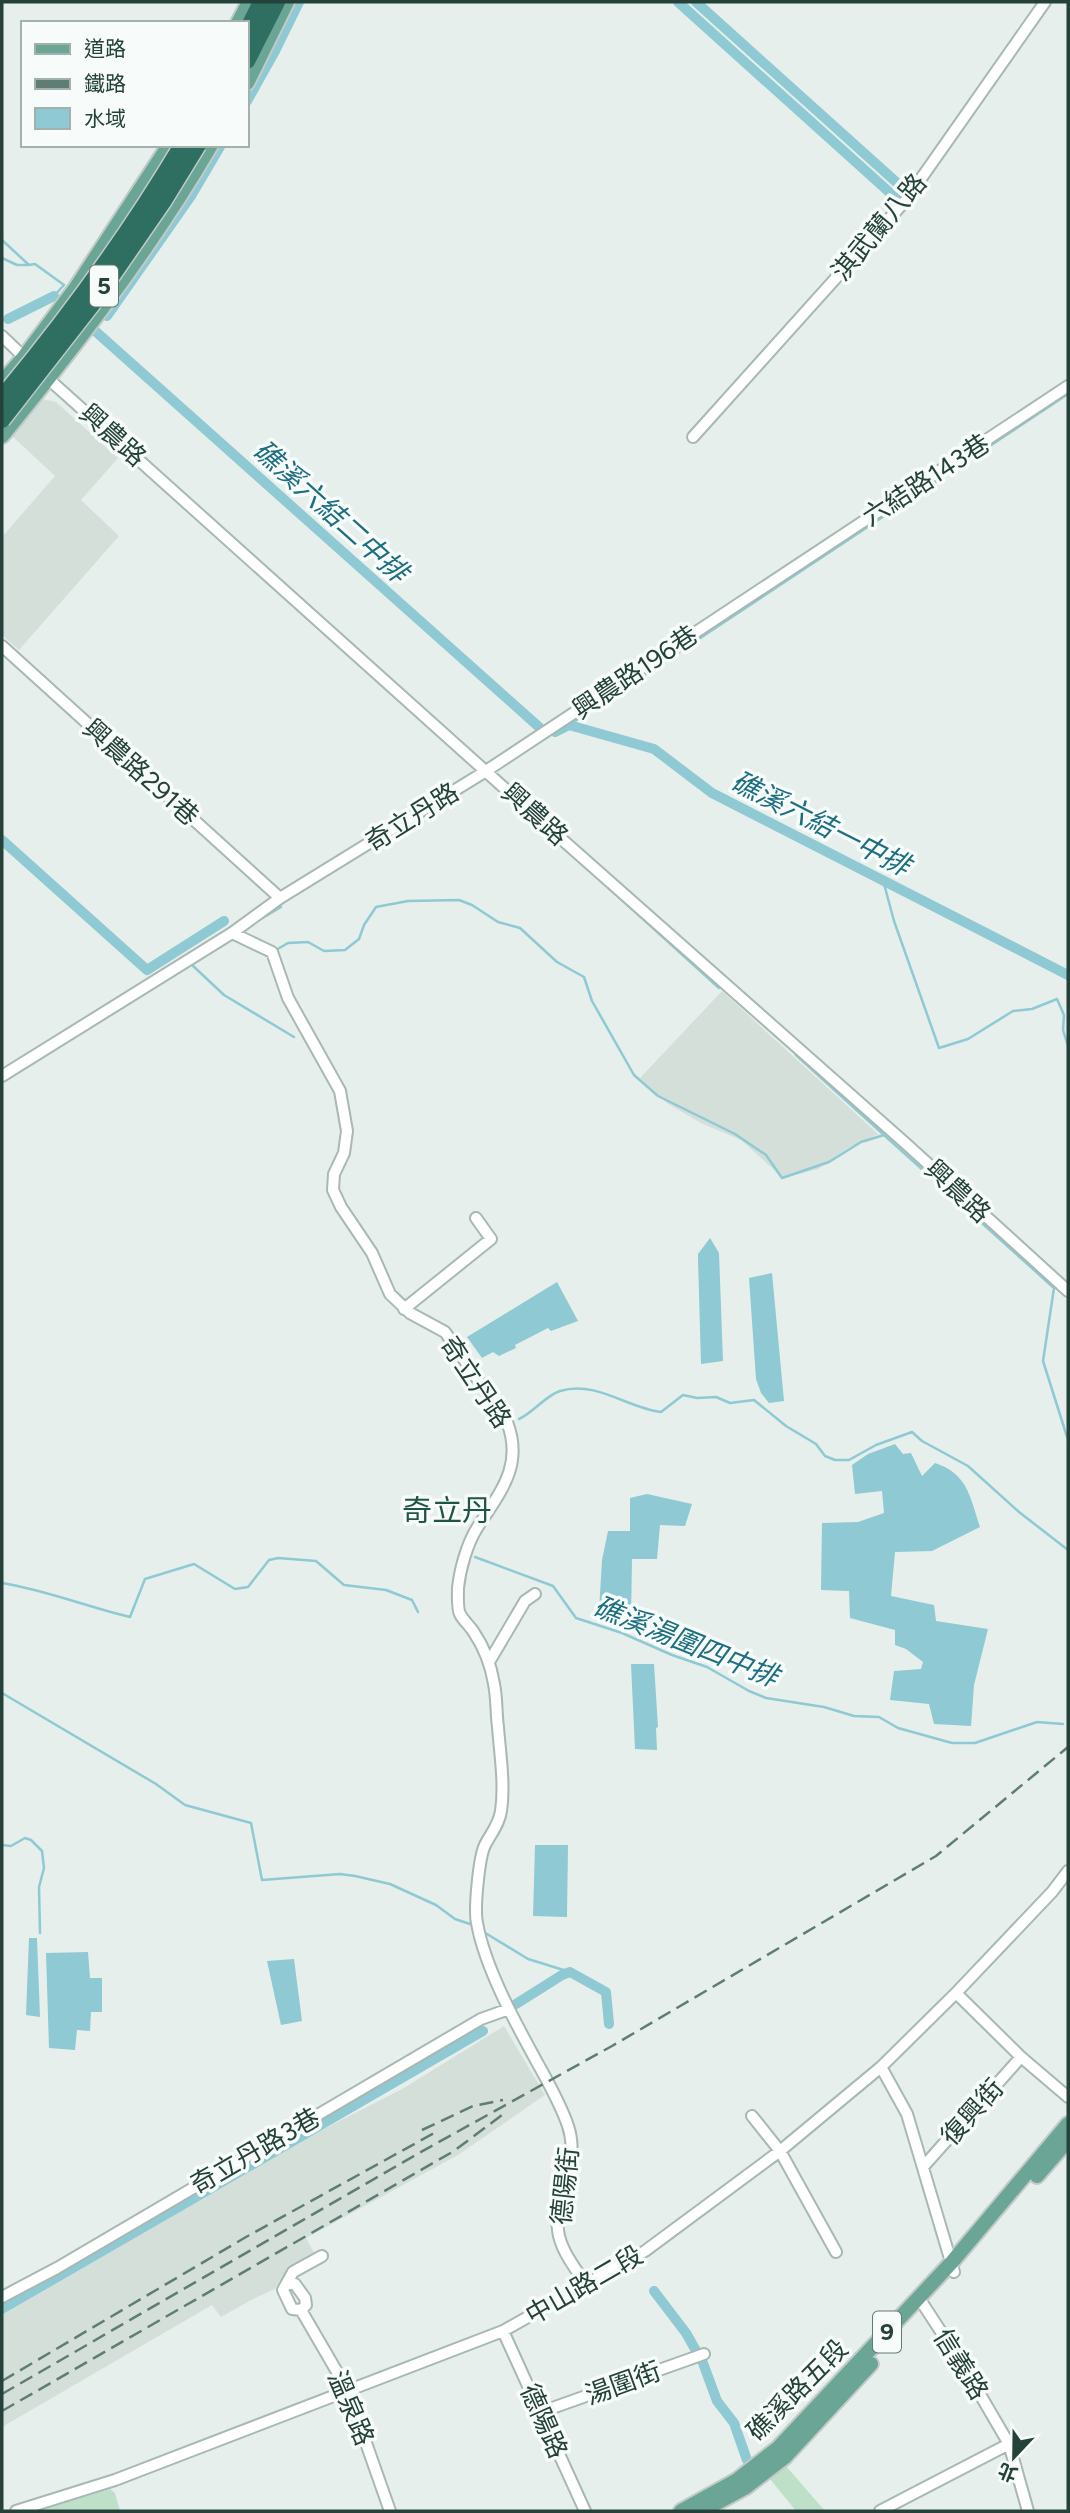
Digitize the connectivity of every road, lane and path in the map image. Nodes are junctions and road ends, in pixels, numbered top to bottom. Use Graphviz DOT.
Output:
graph roads {
  1 [pos="249,2"];
  2 [pos="261,2"];
  3 [pos="277,2"];
  4 [pos="287,2"];
  5 [pos="1045,2"];
  6 [pos="239,21"];
  7 [pos="248,28"];
  8 [pos="248,59"];
  9 [pos="248,81"];
  10 [pos="168,147"];
  11 [pos="181,147"];
  12 [pos="197,147"];
  13 [pos="210,147"];
  14 [pos="160,160"];
  15 [pos="192,177"];
  16 [pos="2,336"];
  17 [pos="24,357"];
  18 [pos="49,379"];
  19 [pos="2,382"];
  20 [pos="1068,386"];
  21 [pos="2,397"];
  22 [pos="2,420"];
  23 [pos="2,436"];
  24 [pos="693,437"];
  25 [pos="784,574"];
  26 [pos="2,646"];
  27 [pos="486,771"];
  28 [pos="280,898"];
  29 [pos="232,933"];
  30 [pos="3,1072"];
  31 [pos="475,1217"];
  32 [pos="1068,1291"];
  33 [pos="404,1309"];
  34 [pos="535,1594"];
  35 [pos="489,1662"];
  36 [pos="1068,1871"];
  37 [pos="956,1993"];
  38 [pos="509,2009"];
  39 [pos="1021,2057"];
  40 [pos="881,2067"];
  41 [pos="1068,2097"];
  42 [pos="752,2116"];
  43 [pos="1068,2124"];
  44 [pos="1068,2140"];
  45 [pos="780,2151"];
  46 [pos="923,2167"];
  47 [pos="836,2252"];
  48 [pos="322,2256"];
  49 [pos="953,2267"];
  50 [pos="587,2286"];
  51 [pos="2,2297"];
  52 [pos="921,2302"];
  53 [pos="503,2331"];
  54 [pos="704,2354"];
  55 [pos="347,2389"];
  56 [pos="541,2412"];
  57 [pos="1009,2444"];
  58 [pos="16,2511"];
  59 [pos="390,2511"];
  60 [pos="585,2511"];
  61 [pos="681,2511"];
  62 [pos="702,2511"];
  63 [pos="880,2511"];
  64 [pos="1028,2511"];
  1 -- 6 [label="main road"];
  2 -- 7 [label="highway"];
  3 -- 8 [label="highway"];
  4 -- 9 [label="main road"];
  5 -- 24 [label="street, 淇武蘭八路"];
  10 -- 14 [label="main road"];
  11 -- 21 [label="highway, 5, bridge"];
  12 -- 22 [label="highway, 5, bridge"];
  13 -- 15 [label="main road"];
  14 -- 15 [label="main road"];
  14 -- 17 [label="main road"];
  15 -- 18 [label="main road"];
  16 -- 17 [label="street, 興農路"];
  17 -- 18 [label="street, 興農路"];
  17 -- 19 [label="main road"];
  18 -- 23 [label="main road"];
  18 -- 27 [label="street, 興農路"];
  20 -- 25 [label="street, 六結路143巷"];
  25 -- 27 [label="street, 興農路196巷"];
  26 -- 28 [label="street, 興農路291巷"];
  27 -- 28 [label="street, 奇立丹路"];
  27 -- 32 [label="street, 興農路"];
  28 -- 29 [label="street, 奇立丹路"];
  29 -- 30 [label="street, 奇立丹路"];
  29 -- 33 [label="street, 奇立丹路"];
  31 -- 33 [label="street"];
  33 -- 35 [label="street, 奇立丹路"];
  34 -- 35 [label="street"];
  35 -- 38 [label="street, 奇立丹路"];
  36 -- 37 [label="street, 中山路二段"];
  37 -- 39 [label="street, 復興街"];
  37 -- 40 [label="street, 中山路二段"];
  38 -- 50 [label="street, 德陽街"];
  38 -- 51 [label="street, 奇立丹路3巷"];
  39 -- 41 [label="street, 復興街"];
  39 -- 46 [label="street, 復興街"];
  40 -- 45 [label="street, 中山路二段"];
  40 -- 46 [label="street, 復興街"];
  42 -- 45 [label="street"];
  43 -- 49 [label="main road, 礁溪路五段 / 9"];
  44 -- 49 [label="main road, 礁溪路五段 / 9"];
  45 -- 47 [label="street"];
  45 -- 50 [label="street, 中山路二段"];
  46 -- 49 [label="street, 復興街"];
  48 -- 55 [label="street, 溫泉路"];
  49 -- 52 [label="main road, 礁溪路五段 / 9"];
  50 -- 53 [label="street, 中山路二段"];
  52 -- 57 [label="street, 信義路"];
  52 -- 61 [label="main road, 礁溪路五段 / 9"];
  52 -- 62 [label="main road, 礁溪路五段 / 9"];
  53 -- 55 [label="street, 中山路二段"];
  53 -- 56 [label="street, 德陽路"];
  54 -- 56 [label="street, 湯圍街"];
  55 -- 58 [label="street, 中山路二段"];
  55 -- 59 [label="street, 溫泉路"];
  56 -- 60 [label="street, 德陽路"];
  57 -- 63 [label="street"];
  57 -- 64 [label="street, 信義路"];
}
